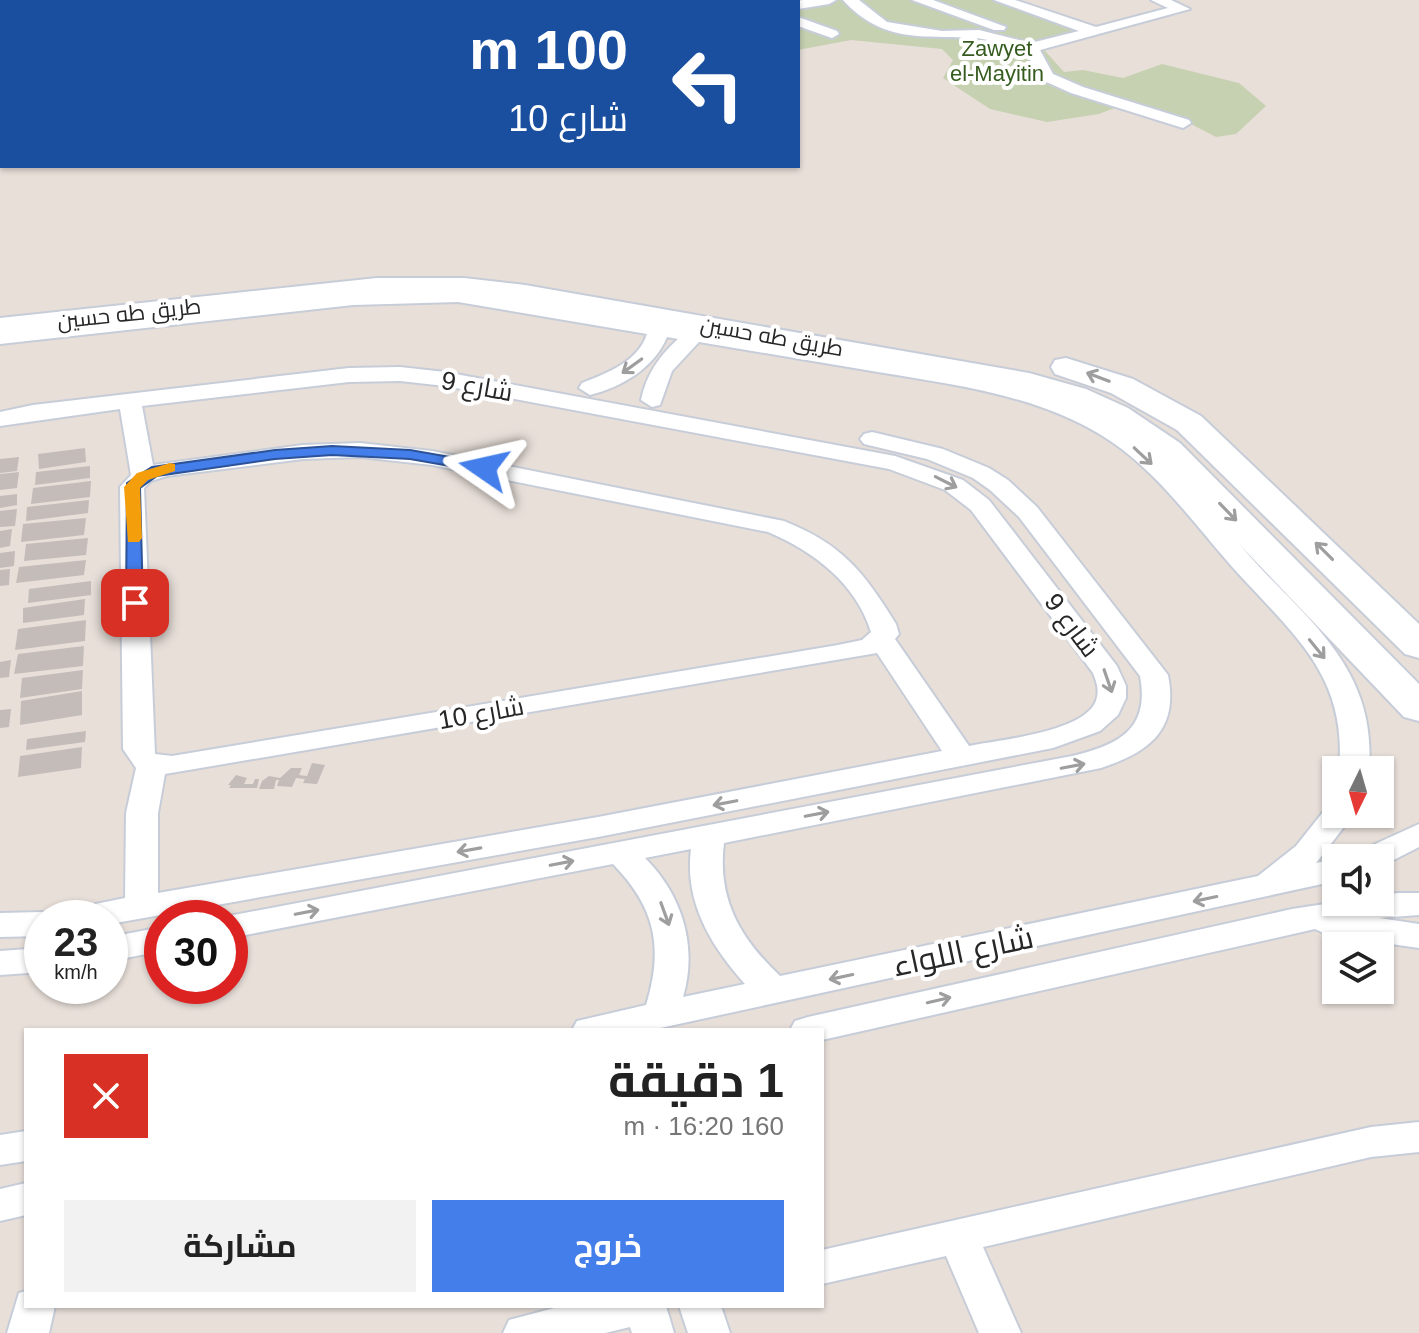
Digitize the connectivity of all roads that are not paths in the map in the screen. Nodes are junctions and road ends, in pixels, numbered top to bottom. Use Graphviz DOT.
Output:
graph roads {
  1 [pos="829,0"];
  2 [pos="850,0"];
  3 [pos="919,0"];
  4 [pos="1001,0"];
  5 [pos="1158,0"];
  6 [pos="800,5"];
  7 [pos="800,22"];
  8 [pos="1097,32"];
  9 [pos="832,34"];
  10 [pos="1013,41"];
  11 [pos="1031,48"];
  12 [pos="1183,123"];
  13 [pos="586,310"];
  14 [pos="0,311"];
  15 [pos="0,327"];
  16 [pos="659,329"];
  17 [pos="708,333"];
  18 [pos="0,338"];
  19 [pos="272,376"];
  20 [pos="590,388"];
  21 [pos="652,400"];
  22 [pos="130,401"];
  23 [pos="0,402"];
  24 [pos="0,419"];
  25 [pos="743,425"];
  26 [pos="143,476"];
  27 [pos="1365,593"];
  28 [pos="1316,602"];
  29 [pos="882,639"];
  30 [pos="1419,646"];
  31 [pos="1419,708"];
  32 [pos="1355,756"];
  33 [pos="961,757"];
  34 [pos="152,765"];
  35 [pos="1327,828"];
  36 [pos="709,834"];
  37 [pos="1419,834"];
  38 [pos="1394,847"];
  39 [pos="620,852"];
  40 [pos="1322,873"];
  41 [pos="1265,886"];
  42 [pos="1419,904"];
  43 [pos="141,907"];
  44 [pos="128,909"];
  45 [pos="1292,921"];
  46 [pos="248,923"];
  47 [pos="24,924"];
  48 [pos="0,925"];
  49 [pos="1419,936"];
  50 [pos="24,961"];
  51 [pos="0,963"];
  52 [pos="774,991"];
  53 [pos="660,1016"];
  54 [pos="600,1028"];
  55 [pos="817,1028"];
  56 [pos="1419,1137"];
  57 [pos="24,1146"];
  58 [pos="0,1150"];
  59 [pos="24,1199"];
  60 [pos="0,1205"];
  61 [pos="958,1236"];
  62 [pos="824,1267"];
  63 [pos="34,1308"];
  64 [pos="635,1308"];
  65 [pos="645,1308"];
  66 [pos="701,1308"];
  67 [pos="28,1333"];
  68 [pos="524,1333"];
  69 [pos="653,1333"];
  70 [pos="709,1333"];
  71 [pos="1000,1333"];
  1 -- 6 [label="street"];
  2 -- 10 [label="street"];
  3 -- 10 [label="street"];
  4 -- 8 [label="street"];
  5 -- 8 [label="street"];
  7 -- 9 [label="street"];
  8 -- 11 [label="street"];
  10 -- 11 [label="street"];
  11 -- 12 [label="street"];
  13 -- 15 [label="main road, طريق طه حسين"];
  13 -- 16 [label="street"];
  13 -- 17 [label="main road, طريق طه حسين"];
  13 -- 18 [label="street"];
  27 -- 14 [label="main road, طريق طه حسين, one-way"];
  16 -- 17 [label="street"];
  16 -- 20 [label="street, one-way"];
  17 -- 21 [label="street"];
  17 -- 28 [label="main road, طريق طه حسين, one-way"];
  17 -- 32 [label="street, one-way"];
  19 -- 20 [label="street, شارع 9"];
  19 -- 22 [label="street, شارع 9"];
  19 -- 23 [label="street, شارع 9"];
  19 -- 25 [label="street, شارع 9"];
  20 -- 21 [label="street, شارع 9"];
  21 -- 25 [label="street, شارع 9"];
  22 -- 24 [label="street, شارع 9"];
  22 -- 26 [label="street"];
  25 -- 33 [label="street, شارع 9, one-way"];
  36 -- 25 [label="street, شارع 9, one-way"];
  26 -- 29 [label="street"];
  26 -- 34 [label="street"];
  27 -- 28 [label="main road"];
  27 -- 30 [label="main road, طريق طه حسين"];
  28 -- 31 [label="main road, طريق طه حسين"];
  29 -- 33 [label="street"];
  29 -- 34 [label="street, شارع 10"];
  33 -- 43 [label="street, شارع 9, one-way"];
  34 -- 43 [label="street"];
  35 -- 41 [label="street"];
  36 -- 39 [label="street, شارع 9"];
  36 -- 52 [label="street"];
  37 -- 38 [label="street"];
  46 -- 39 [label="street, شارع 9, one-way"];
  39 -- 53 [label="street, one-way"];
  40 -- 41 [label="street, شارع اللواء"];
  41 -- 52 [label="street, شارع اللواء, one-way"];
  42 -- 45 [label="street, شارع اللواء"];
  43 -- 44 [label="street, شارع 9"];
  45 -- 49 [label="street"];
  55 -- 45 [label="street, شارع اللواء, one-way"];
  47 -- 48 [label="street"];
  50 -- 51 [label="street"];
  52 -- 53 [label="street, شارع اللواء"];
  53 -- 54 [label="street, شارع اللواء"];
  56 -- 61 [label="street"];
  57 -- 58 [label="street"];
  59 -- 60 [label="street"];
  61 -- 62 [label="street"];
  61 -- 71 [label="street"];
  63 -- 67 [label="street"];
  64 -- 68 [label="street"];
  65 -- 69 [label="street"];
  66 -- 70 [label="street"];
}
